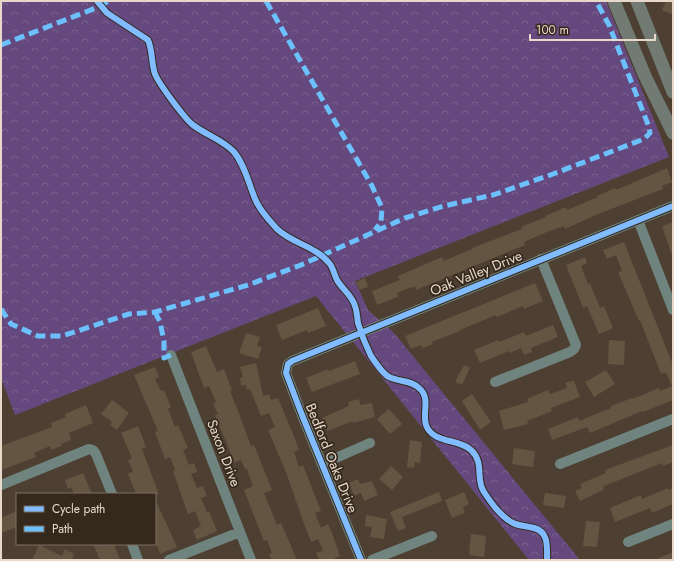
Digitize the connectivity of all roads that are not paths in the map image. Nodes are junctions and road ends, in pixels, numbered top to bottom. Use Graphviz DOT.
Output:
graph roads {
  1 [pos="614,1"];
  2 [pos="636,1"];
  3 [pos="673,92"];
  4 [pos="673,133"];
  5 [pos="673,206"];
  6 [pos="638,220"];
  7 [pos="542,259"];
  8 [pos="673,310"];
  9 [pos="171,356"];
  10 [pos="288,364"];
  11 [pos="494,382"];
  12 [pos="673,420"];
  13 [pos="370,443"];
  14 [pos="322,464"];
  15 [pos="560,464"];
  16 [pos="1,485"];
  17 [pos="112,493"];
  18 [pos="673,524"];
  19 [pos="240,532"];
  20 [pos="432,536"];
  21 [pos="628,542"];
  22 [pos="132,545"];
  23 [pos="138,560"];
  24 [pos="169,560"];
  25 [pos="251,560"];
  26 [pos="361,560"];
  27 [pos="372,560"];
  1 -- 4 [label="main road"];
  2 -- 3 [label="main road"];
  5 -- 6 [label="street, Oak Valley Drive"];
  6 -- 7 [label="street, Oak Valley Drive"];
  6 -- 8 [label="street"];
  7 -- 10 [label="street, Oak Valley Drive"];
  7 -- 11 [label="street"];
  9 -- 19 [label="street, Saxon Drive"];
  10 -- 14 [label="street, Bedford Oaks Drive"];
  12 -- 15 [label="street"];
  13 -- 14 [label="street"];
  14 -- 26 [label="street, Bedford Oaks Drive"];
  16 -- 17 [label="street"];
  18 -- 21 [label="street"];
  19 -- 24 [label="street"];
  19 -- 25 [label="street, Saxon Drive"];
  20 -- 27 [label="street"];
  22 -- 23 [label="street"];
}
